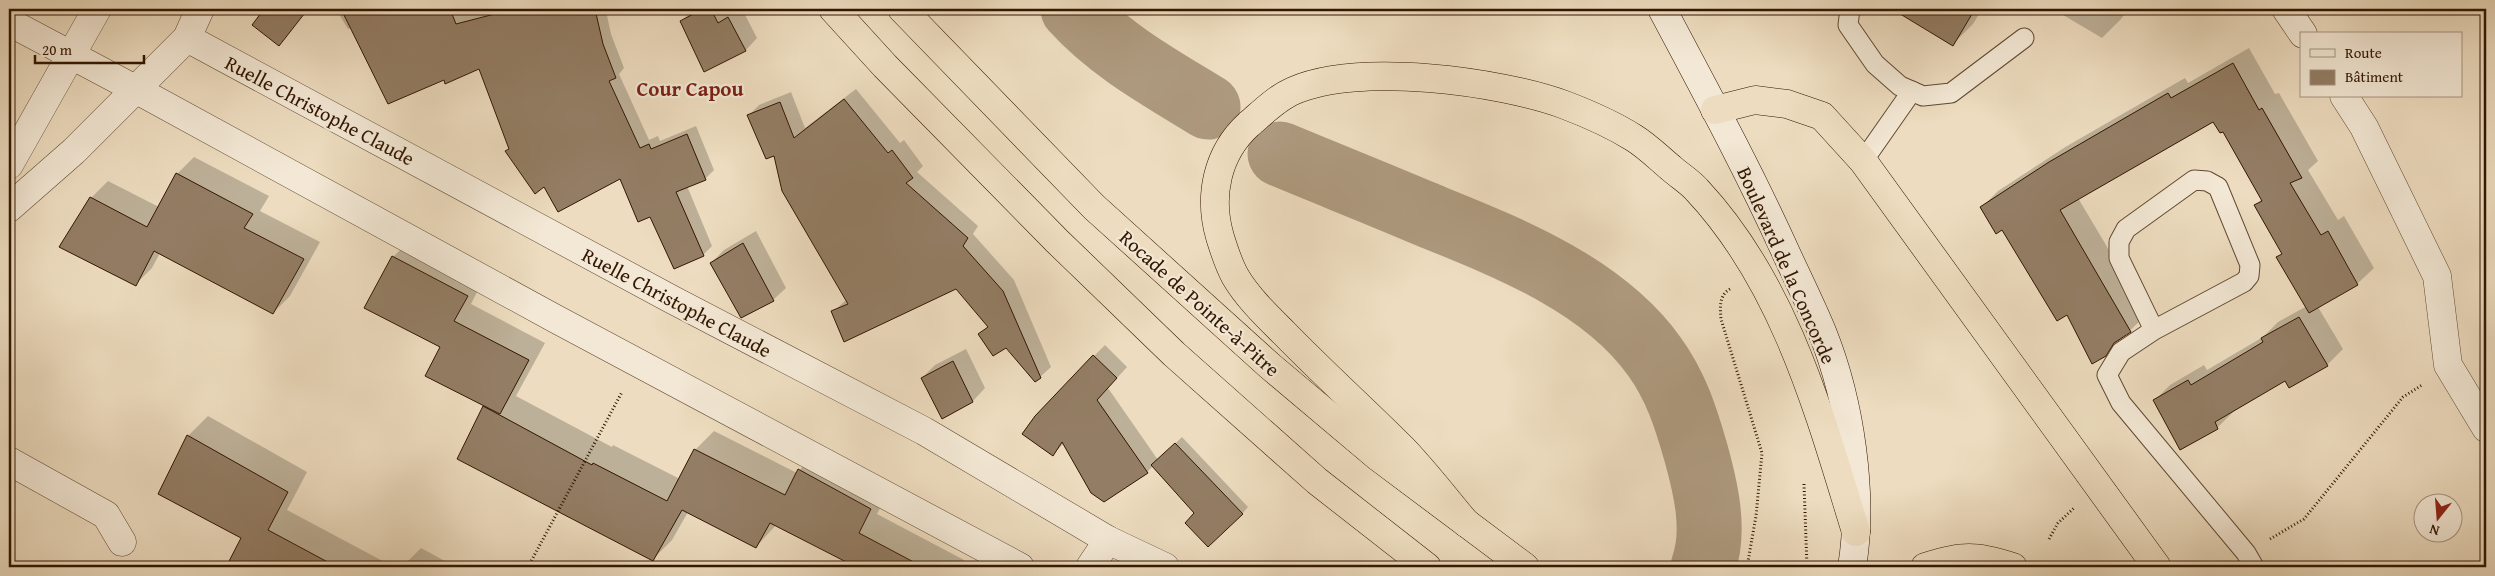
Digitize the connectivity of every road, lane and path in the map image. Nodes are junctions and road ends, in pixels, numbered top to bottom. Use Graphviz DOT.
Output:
graph roads {
  1 [pos="97,9"];
  2 [pos="200,9"];
  3 [pos="833,9"];
  4 [pos="902,9"];
  5 [pos="1662,9"];
  6 [pos="1850,9"];
  7 [pos="2286,9"];
  8 [pos="9,22"];
  9 [pos="2302,32"];
  10 [pos="187,38"];
  11 [pos="2024,38"];
  12 [pos="72,55"];
  13 [pos="137,90"];
  14 [pos="1912,91"];
  15 [pos="2345,98"];
  16 [pos="1714,110"];
  17 [pos="1863,161"];
  18 [pos="9,166"];
  19 [pos="9,208"];
  20 [pos="1727,290"];
  21 [pos="2154,330"];
  22 [pos="638,363"];
  23 [pos="2448,365"];
  24 [pos="2486,428"];
  25 [pos="9,461"];
  26 [pos="1466,523"];
  27 [pos="1856,532"];
  28 [pos="1108,540"];
  29 [pos="122,542"];
  30 [pos="2250,560"];
  31 [pos="528,567"];
  32 [pos="1020,567"];
  33 [pos="1090,567"];
  34 [pos="1166,567"];
  35 [pos="1427,567"];
  36 [pos="1525,567"];
  37 [pos="1747,567"];
  38 [pos="1852,567"];
  39 [pos="1925,567"];
  40 [pos="2013,567"];
  41 [pos="2158,567"];
  1 -- 12 [label="street"];
  2 -- 10 [label="street"];
  3 -- 35 [label="highway"];
  4 -- 26 [label="highway, Rocade de Pointe-à-Pitre"];
  5 -- 16 [label="street, Boulevard de la Concorde"];
  6 -- 14 [label="lane"];
  7 -- 9 [label="street"];
  8 -- 12 [label="street"];
  10 -- 13 [label="street"];
  10 -- 28 [label="street, Ruelle Christophe Claude"];
  11 -- 14 [label="lane"];
  12 -- 13 [label="street"];
  12 -- 18 [label="street"];
  13 -- 19 [label="street"];
  13 -- 22 [label="street"];
  14 -- 17 [label="lane"];
  15 -- 23 [label="street"];
  16 -- 17 [label="highway"];
  16 -- 27 [label="street, Boulevard de la Concorde"];
  17 -- 41 [label="highway"];
  20 -- 37 [label="path"];
  21 -- 21 [label="lane"];
  21 -- 30 [label="lane"];
  22 -- 31 [label="path"];
  22 -- 32 [label="street"];
  23 -- 24 [label="street"];
  23 -- 30 [label="path"];
  25 -- 29 [label="street"];
  26 -- 27 [label="highway"];
  26 -- 36 [label="highway, Rocade de Pointe-à-Pitre"];
  27 -- 38 [label="street, Boulevard de la Concorde"];
  28 -- 33 [label="street"];
  28 -- 34 [label="street, Ruelle Christophe Claude"];
  39 -- 40 [label="highway"];
}
